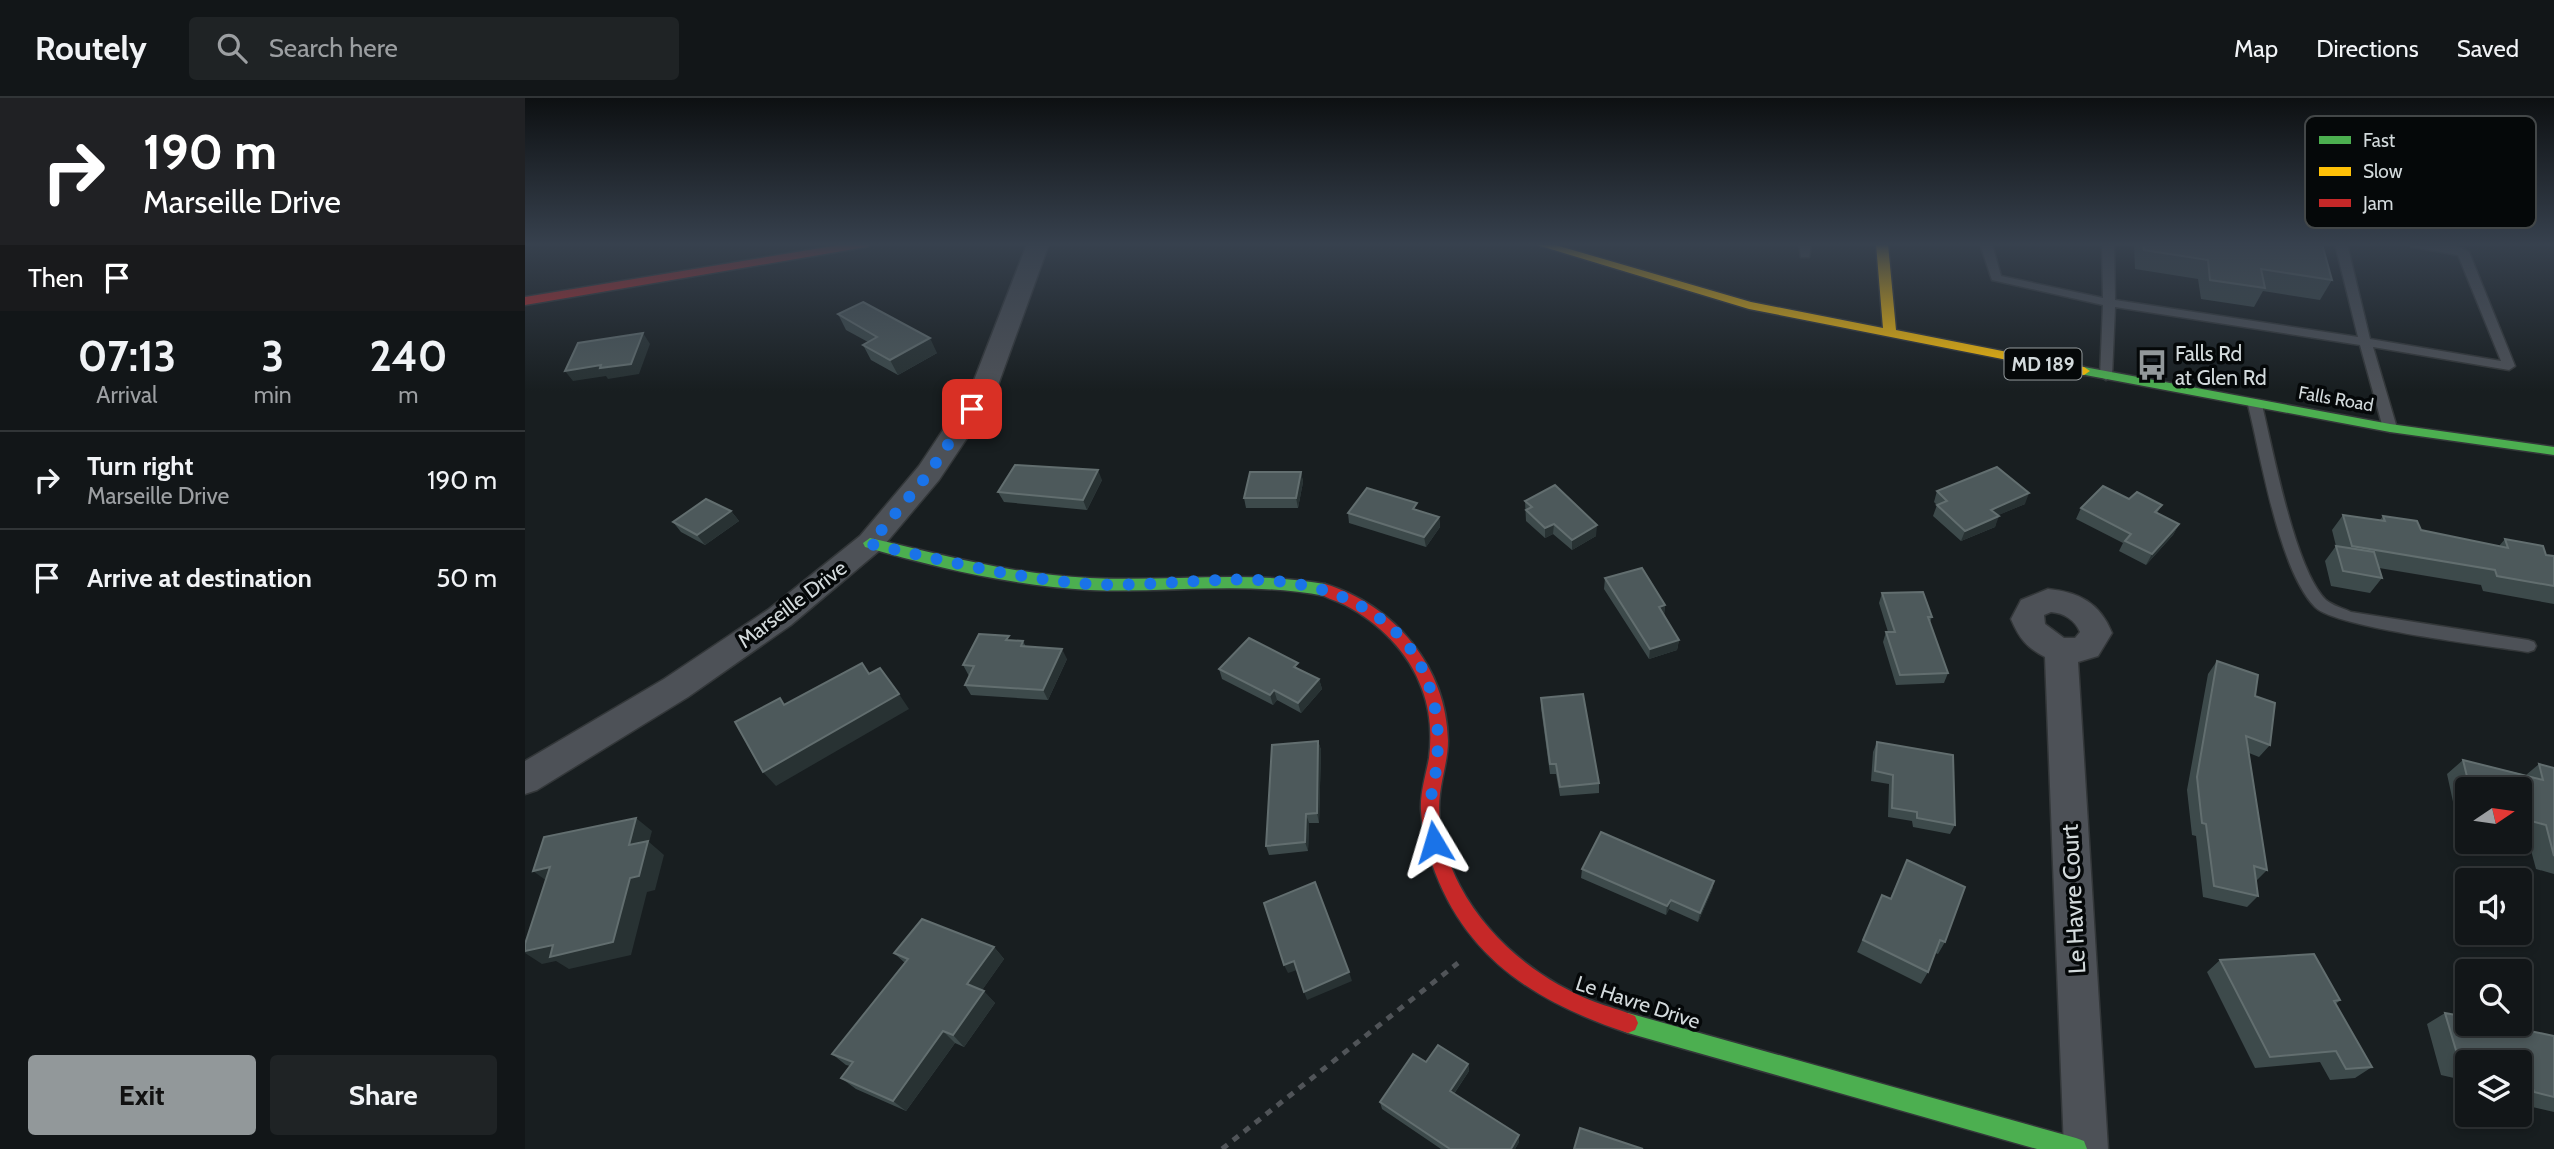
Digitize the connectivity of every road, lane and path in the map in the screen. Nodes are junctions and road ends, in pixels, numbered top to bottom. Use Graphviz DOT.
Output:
graph roads {
  1 [pos="563,293"];
  2 [pos="1020,293"];
  3 [pos="1708,293"];
  4 [pos="1886,293"];
  5 [pos="2064,293"];
  6 [pos="2109,293"];
  7 [pos="2353,293"];
  8 [pos="2479,293"];
  9 [pos="525,300"];
  10 [pos="2109,303"];
  11 [pos="1889,334"];
  12 [pos="2365,342"];
  13 [pos="2106,376"];
  14 [pos="2256,405"];
  15 [pos="2390,428"];
  16 [pos="2554,451"];
  17 [pos="870,544"];
  18 [pos="2528,646"];
  19 [pos="2061,650"];
  20 [pos="525,779"];
  21 [pos="1483,942"];
  22 [pos="1222,1149"];
  23 [pos="2076,1149"];
  24 [pos="2086,1149"];
  1 -- 9 [label="main road"];
  2 -- 17 [label="street, Marseille Drive"];
  3 -- 11 [label="main road, Falls Road / MD 189"];
  4 -- 11 [label="main road"];
  5 -- 10 [label="lane"];
  6 -- 10 [label="lane"];
  7 -- 12 [label="lane"];
  8 -- 12 [label="lane"];
  10 -- 12 [label="lane"];
  10 -- 13 [label="lane"];
  11 -- 13 [label="main road, Falls Road / MD 189"];
  12 -- 15 [label="lane"];
  13 -- 14 [label="main road, Falls Road / MD 189"];
  14 -- 15 [label="main road, Falls Road / MD 189"];
  14 -- 18 [label="lane"];
  15 -- 16 [label="main road, Falls Road / MD 189"];
  17 -- 20 [label="street, Marseille Drive"];
  17 -- 21 [label="main road, Le Havre Drive"];
  19 -- 24 [label="street, Le Havre Court"];
  21 -- 22 [label="path"];
  21 -- 23 [label="main road, Le Havre Drive"];
}
